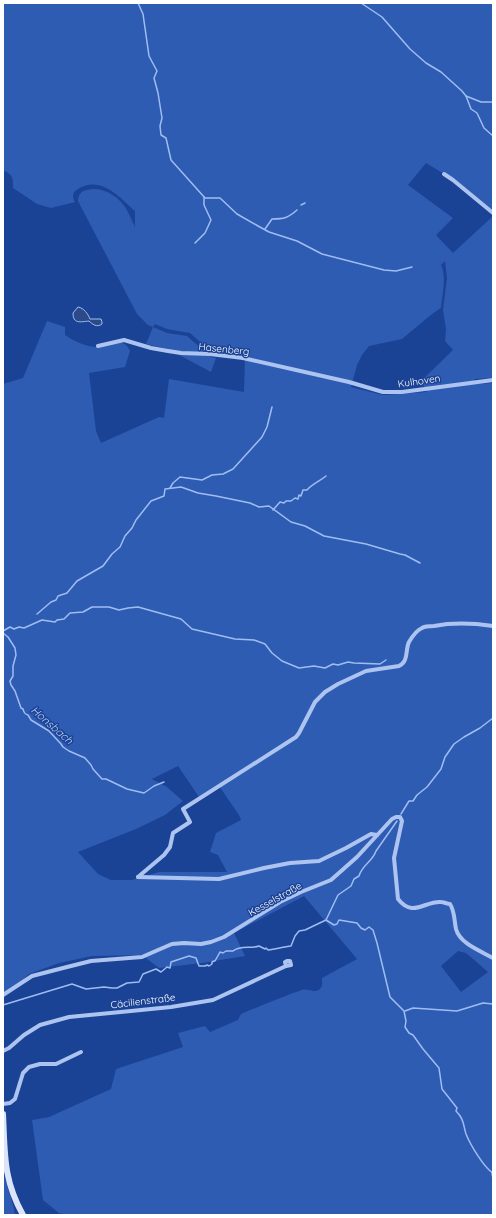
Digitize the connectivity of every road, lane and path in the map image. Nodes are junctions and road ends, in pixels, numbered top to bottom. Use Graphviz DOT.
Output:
graph roads {
  1 [pos="444,174"];
  2 [pos="493,213"];
  3 [pos="98,346"];
  4 [pos="493,380"];
  5 [pos="349,382"];
  6 [pos="493,626"];
  7 [pos="377,835"];
  8 [pos="493,958"];
  9 [pos="286,966"];
  10 [pos="3,995"];
  11 [pos="3,1051"];
  12 [pos="80,1052"];
  13 [pos="3,1104"];
  14 [pos="3,1114"];
  15 [pos="3,1126"];
  16 [pos="23,1215"];
  1 -- 2 [label="street"];
  3 -- 5 [label="street, Hasenberg"];
  4 -- 5 [label="street, Kulhoven"];
  6 -- 7 [label="street"];
  7 -- 8 [label="street, Kesselstraße"];
  7 -- 10 [label="street, Kesselstraße"];
  9 -- 11 [label="street, Cäcilienstraße"];
  12 -- 13 [label="street"];
  14 -- 15 [label="street"];
  15 -- 16 [label="street"];
}
